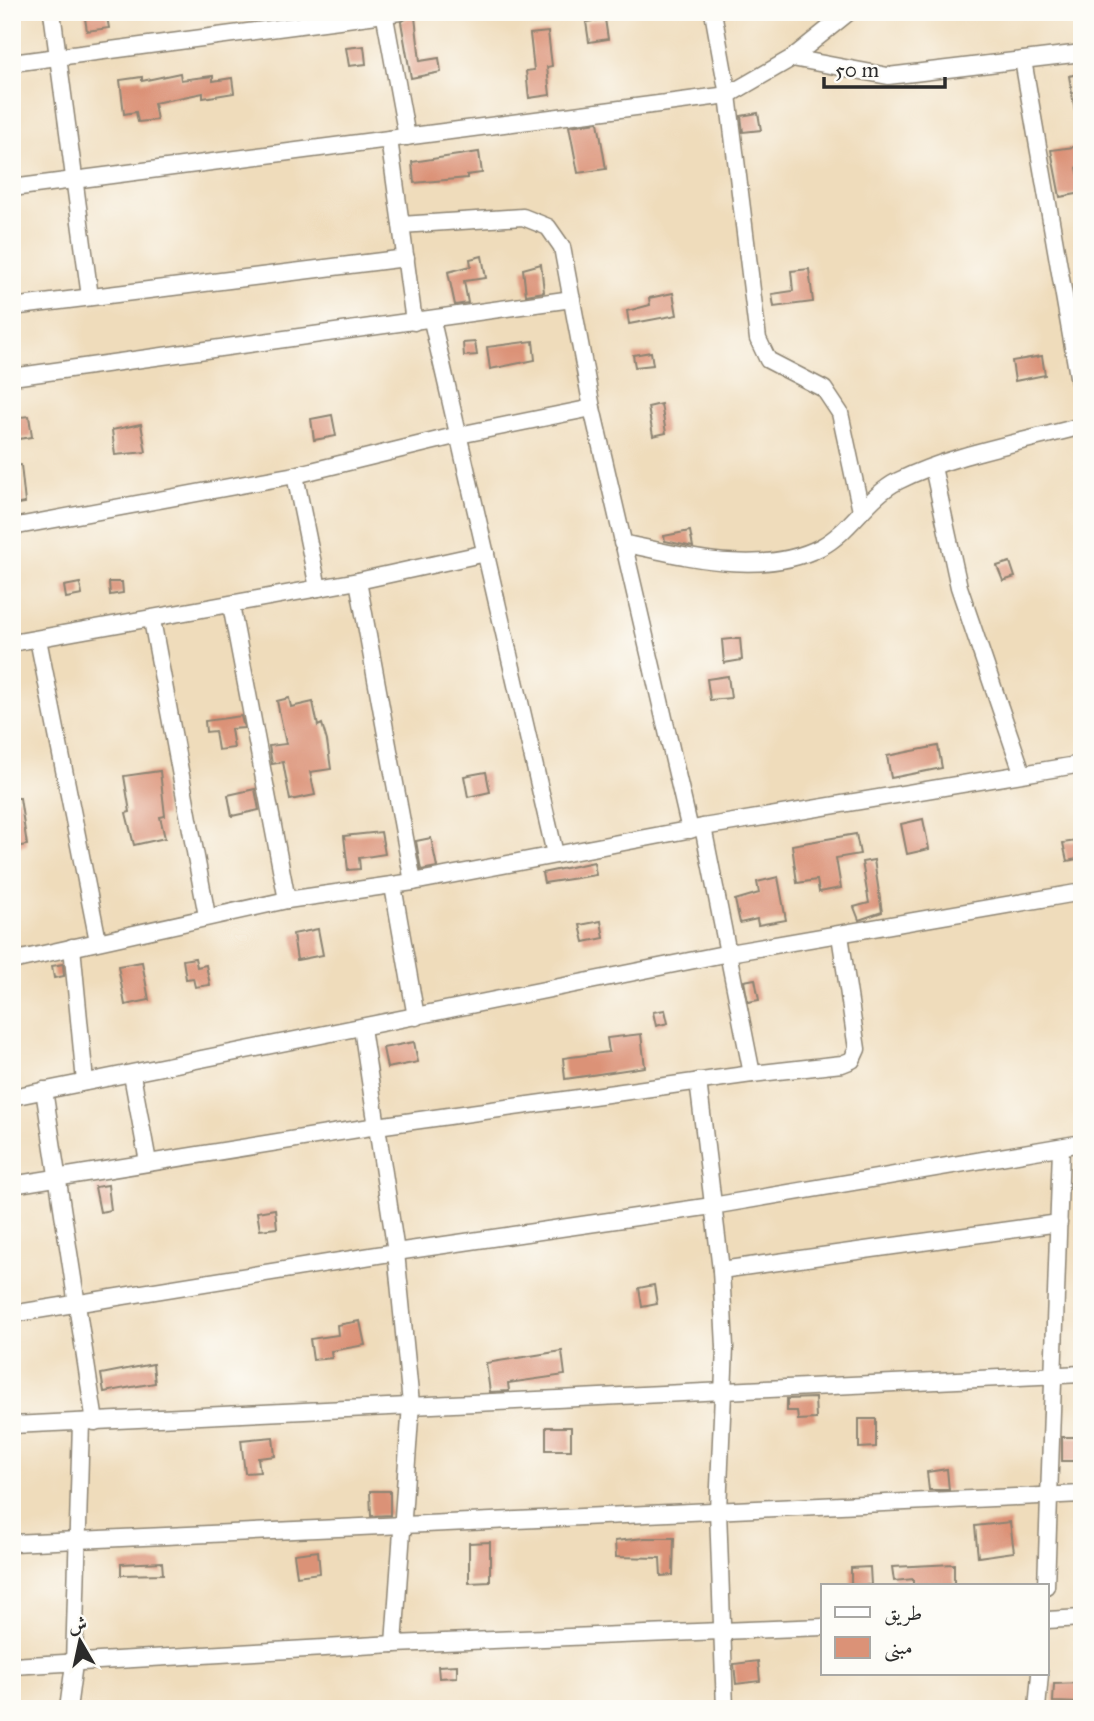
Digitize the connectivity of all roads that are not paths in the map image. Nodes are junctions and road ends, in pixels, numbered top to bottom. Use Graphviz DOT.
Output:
graph roads {
  1 [pos="52,12"];
  2 [pos="713,12"];
  3 [pos="849,12"];
  4 [pos="390,13"];
  5 [pos="1082,53"];
  6 [pos="59,57"];
  7 [pos="792,58"];
  8 [pos="1023,60"];
  9 [pos="12,63"];
  10 [pos="728,95"];
  11 [pos="407,137"];
  12 [pos="389,139"];
  13 [pos="76,179"];
  14 [pos="12,188"];
  15 [pos="401,225"];
  16 [pos="406,258"];
  17 [pos="90,297"];
  18 [pos="572,299"];
  19 [pos="12,307"];
  20 [pos="432,320"];
  21 [pos="414,322"];
  22 [pos="12,377"];
  23 [pos="1082,399"];
  24 [pos="592,408"];
  25 [pos="1082,426"];
  26 [pos="459,435"];
  27 [pos="933,467"];
  28 [pos="295,475"];
  29 [pos="861,511"];
  30 [pos="12,527"];
  31 [pos="622,542"];
  32 [pos="486,553"];
  33 [pos="358,581"];
  34 [pos="318,588"];
  35 [pos="231,605"];
  36 [pos="152,620"];
  37 [pos="38,639"];
  38 [pos="12,643"];
  39 [pos="1082,764"];
  40 [pos="1021,772"];
  41 [pos="697,829"];
  42 [pos="555,854"];
  43 [pos="413,883"];
  44 [pos="393,886"];
  45 [pos="1082,892"];
  46 [pos="287,900"];
  47 [pos="207,916"];
  48 [pos="840,934"];
  49 [pos="98,941"];
  50 [pos="72,947"];
  51 [pos="729,953"];
  52 [pos="12,961"];
  53 [pos="416,1017"];
  54 [pos="362,1028"];
  55 [pos="132,1074"];
  56 [pos="752,1074"];
  57 [pos="698,1081"];
  58 [pos="85,1082"];
  59 [pos="44,1090"];
  60 [pos="12,1097"];
  61 [pos="377,1126"];
  62 [pos="1082,1143"];
  63 [pos="1061,1148"];
  64 [pos="148,1162"];
  65 [pos="60,1176"];
  66 [pos="12,1185"];
  67 [pos="712,1206"];
  68 [pos="1059,1223"];
  69 [pos="396,1252"];
  70 [pos="721,1270"];
  71 [pos="79,1303"];
  72 [pos="12,1314"];
  73 [pos="1082,1374"];
  74 [pos="1054,1375"];
  75 [pos="725,1391"];
  76 [pos="411,1404"];
  77 [pos="88,1422"];
  78 [pos="12,1425"];
  79 [pos="1082,1493"];
  80 [pos="1050,1494"];
  81 [pos="718,1510"];
  82 [pos="404,1524"];
  83 [pos="76,1542"];
  84 [pos="12,1543"];
  85 [pos="1046,1584"];
  86 [pos="1082,1618"];
  87 [pos="1048,1620"];
  88 [pos="821,1628"];
  89 [pos="722,1631"];
  90 [pos="394,1644"];
  91 [pos="74,1664"];
  92 [pos="12,1666"];
  93 [pos="1040,1676"];
  94 [pos="68,1709"];
  95 [pos="725,1709"];
  96 [pos="1037,1709"];
  1 -- 6 [label="street"];
  2 -- 10 [label="street"];
  3 -- 7 [label="street"];
  4 -- 6 [label="street"];
  4 -- 11 [label="street"];
  5 -- 8 [label="street"];
  6 -- 9 [label="street"];
  6 -- 13 [label="street"];
  7 -- 8 [label="street"];
  7 -- 10 [label="street"];
  8 -- 23 [label="street"];
  10 -- 11 [label="street"];
  10 -- 29 [label="street"];
  11 -- 12 [label="street"];
  12 -- 13 [label="street"];
  12 -- 15 [label="street"];
  13 -- 14 [label="street"];
  13 -- 17 [label="street"];
  15 -- 16 [label="street"];
  15 -- 18 [label="street"];
  16 -- 17 [label="street"];
  16 -- 21 [label="street"];
  17 -- 19 [label="street"];
  18 -- 20 [label="street"];
  18 -- 24 [label="street"];
  20 -- 21 [label="street"];
  20 -- 26 [label="street"];
  21 -- 22 [label="street"];
  24 -- 26 [label="street"];
  24 -- 31 [label="street"];
  25 -- 27 [label="street"];
  26 -- 28 [label="street"];
  26 -- 32 [label="street"];
  27 -- 29 [label="street"];
  27 -- 40 [label="street"];
  28 -- 30 [label="street"];
  28 -- 34 [label="street"];
  29 -- 31 [label="street"];
  31 -- 41 [label="street"];
  32 -- 33 [label="street"];
  32 -- 42 [label="street"];
  33 -- 34 [label="street"];
  33 -- 43 [label="street"];
  34 -- 35 [label="street"];
  35 -- 36 [label="street"];
  35 -- 46 [label="street"];
  36 -- 37 [label="street"];
  36 -- 47 [label="street"];
  37 -- 38 [label="street"];
  37 -- 49 [label="street"];
  39 -- 40 [label="street"];
  40 -- 41 [label="street"];
  41 -- 42 [label="street"];
  41 -- 51 [label="street"];
  42 -- 43 [label="street"];
  43 -- 44 [label="street"];
  44 -- 46 [label="street"];
  44 -- 53 [label="street"];
  45 -- 48 [label="street"];
  46 -- 47 [label="street"];
  47 -- 49 [label="street"];
  48 -- 51 [label="street"];
  48 -- 56 [label="street"];
  49 -- 50 [label="street"];
  50 -- 52 [label="street"];
  50 -- 58 [label="street"];
  51 -- 53 [label="street"];
  51 -- 56 [label="street"];
  53 -- 54 [label="street"];
  54 -- 55 [label="street"];
  54 -- 61 [label="street"];
  55 -- 58 [label="street"];
  55 -- 64 [label="street"];
  56 -- 57 [label="street"];
  57 -- 61 [label="street"];
  57 -- 67 [label="street"];
  58 -- 59 [label="street"];
  59 -- 60 [label="street"];
  59 -- 65 [label="street"];
  61 -- 64 [label="street"];
  61 -- 69 [label="street"];
  62 -- 63 [label="street"];
  63 -- 67 [label="street"];
  63 -- 68 [label="street"];
  64 -- 65 [label="street"];
  65 -- 66 [label="street"];
  65 -- 71 [label="street"];
  67 -- 69 [label="street"];
  67 -- 70 [label="street"];
  68 -- 70 [label="street"];
  68 -- 74 [label="street"];
  69 -- 71 [label="street"];
  69 -- 76 [label="street"];
  70 -- 75 [label="street"];
  71 -- 72 [label="street"];
  71 -- 77 [label="street"];
  73 -- 74 [label="street"];
  74 -- 75 [label="street"];
  74 -- 80 [label="street"];
  75 -- 76 [label="street"];
  75 -- 81 [label="street"];
  76 -- 77 [label="street"];
  76 -- 82 [label="street"];
  77 -- 78 [label="street"];
  77 -- 83 [label="street"];
  79 -- 80 [label="street"];
  80 -- 81 [label="street"];
  80 -- 85 [label="street"];
  81 -- 82 [label="street"];
  81 -- 89 [label="street"];
  82 -- 83 [label="street"];
  82 -- 90 [label="street"];
  83 -- 84 [label="street"];
  83 -- 91 [label="street"];
  86 -- 87 [label="street"];
  88 -- 89 [label="street"];
  89 -- 90 [label="street"];
  89 -- 95 [label="street"];
  90 -- 91 [label="street"];
  91 -- 92 [label="street"];
  91 -- 94 [label="street"];
  93 -- 96 [label="street"];
}
